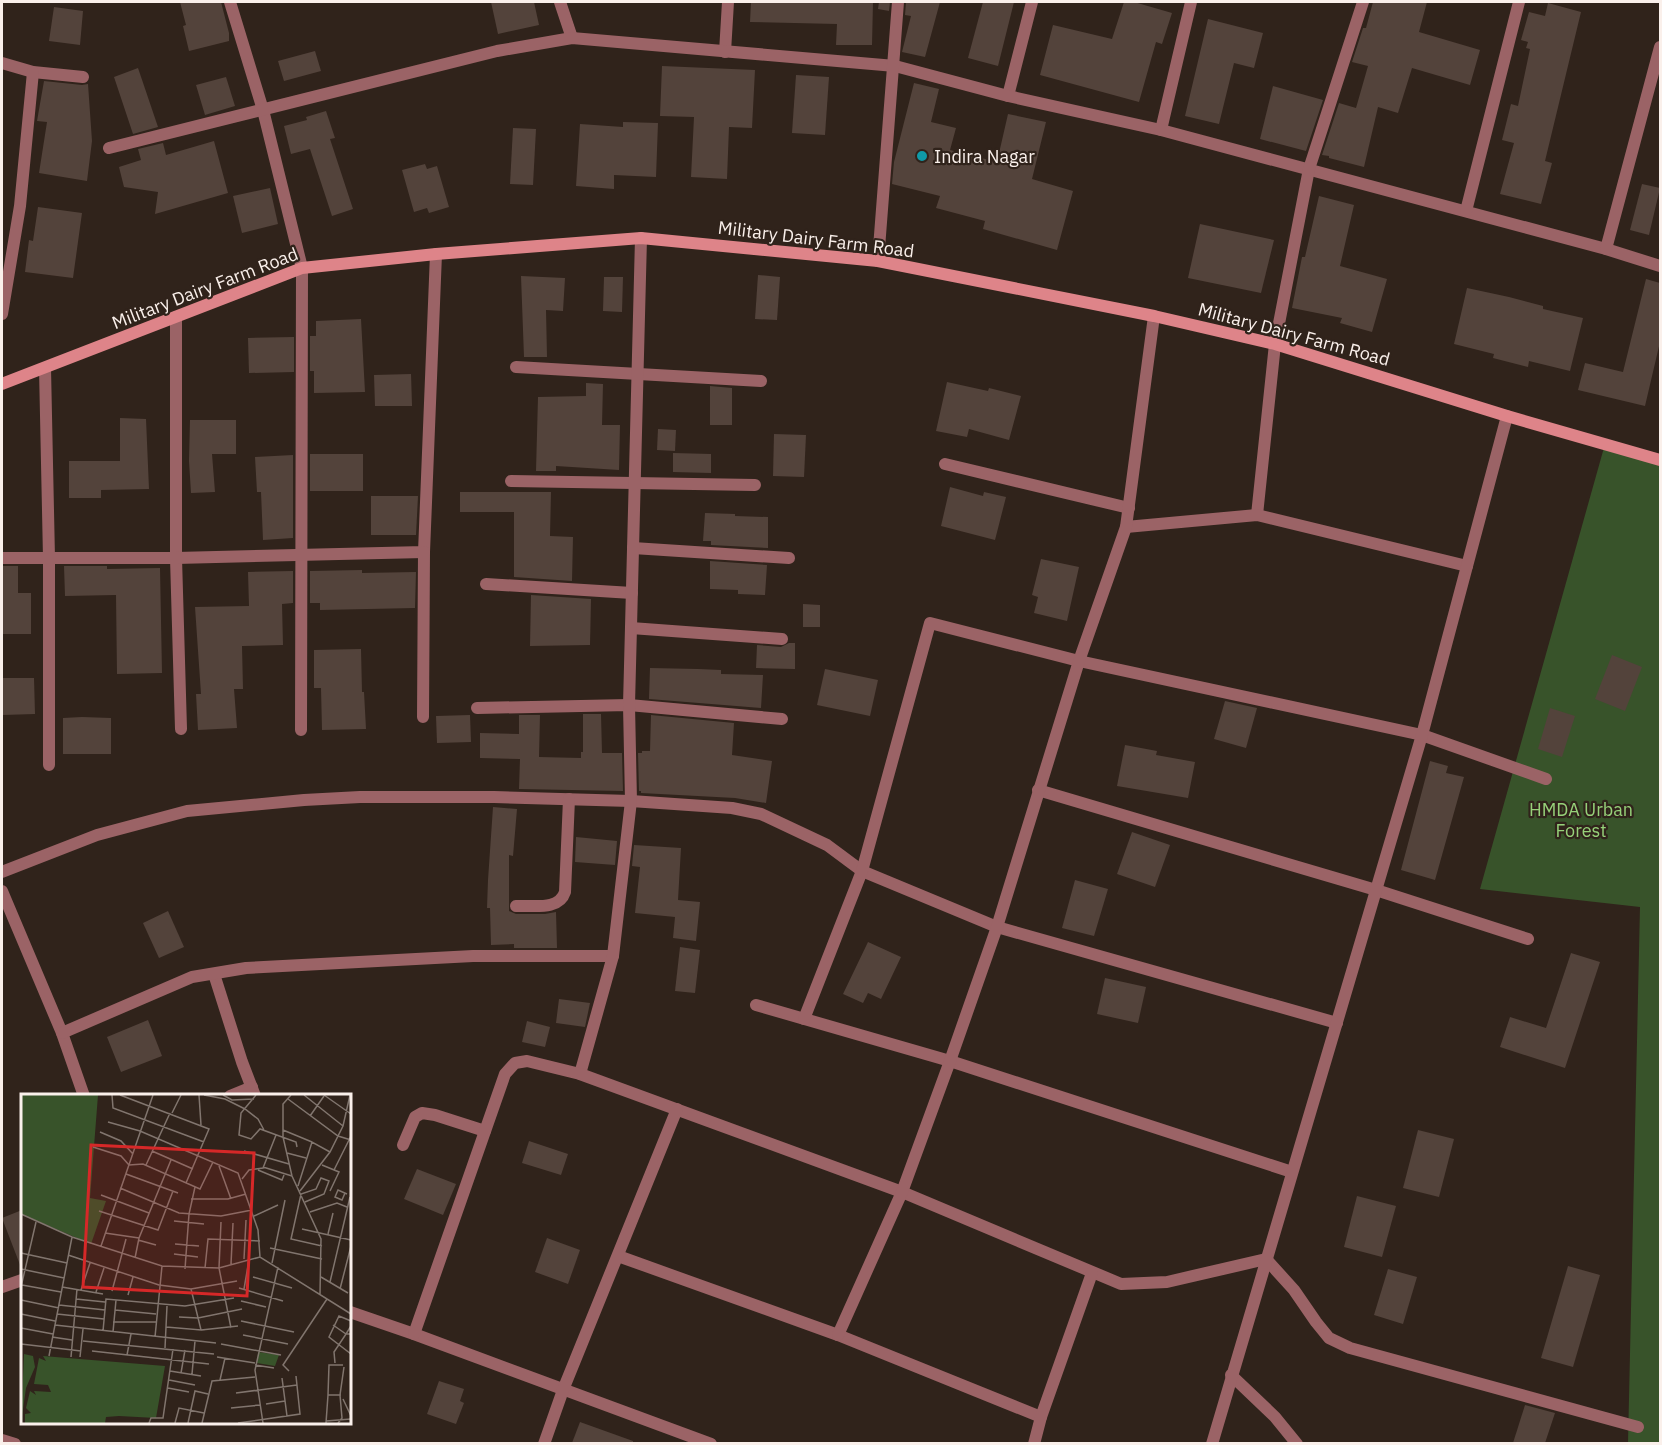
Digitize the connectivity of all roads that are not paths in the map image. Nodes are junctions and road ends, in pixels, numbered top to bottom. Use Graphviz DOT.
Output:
graph roads {
  1 [pos="230,2"];
  2 [pos="560,2"];
  3 [pos="728,2"];
  4 [pos="898,2"];
  5 [pos="1032,2"];
  6 [pos="1191,2"];
  7 [pos="1363,2"];
  8 [pos="1519,2"];
  9 [pos="572,38"];
  10 [pos="1660,47"];
  11 [pos="725,52"];
  12 [pos="2,63"];
  13 [pos="895,66"];
  14 [pos="33,72"];
  15 [pos="83,77"];
  16 [pos="1008,96"];
  17 [pos="263,110"];
  18 [pos="1161,130"];
  19 [pos="109,148"];
  20 [pos="1308,169"];
  21 [pos="1466,211"];
  22 [pos="641,238"];
  23 [pos="1606,249"];
  24 [pos="436,254"];
  25 [pos="878,261"];
  26 [pos="1660,266"];
  27 [pos="302,268"];
  28 [pos="2,314"];
  29 [pos="1154,316"];
  30 [pos="176,317"];
  31 [pos="1275,344"];
  32 [pos="516,367"];
  33 [pos="45,368"];
  34 [pos="638,374"];
  35 [pos="761,381"];
  36 [pos="2,384"];
  37 [pos="1508,416"];
  38 [pos="1660,460"];
  39 [pos="945,464"];
  40 [pos="511,481"];
  41 [pos="635,483"];
  42 [pos="755,485"];
  43 [pos="1129,508"];
  44 [pos="1257,515"];
  45 [pos="1126,528"];
  46 [pos="633,548"];
  47 [pos="424,552"];
  48 [pos="302,557"];
  49 [pos="2,558"];
  50 [pos="50,558"];
  51 [pos="176,558"];
  52 [pos="789,558"];
  53 [pos="1467,566"];
  54 [pos="486,584"];
  55 [pos="632,593"];
  56 [pos="631,628"];
  57 [pos="782,639"];
  58 [pos="1079,661"];
  59 [pos="629,705"];
  60 [pos="477,708"];
  61 [pos="423,717"];
  62 [pos="782,719"];
  63 [pos="181,729"];
  64 [pos="301,730"];
  65 [pos="1422,735"];
  66 [pos="49,765"];
  67 [pos="1546,779"];
  68 [pos="1038,790"];
  69 [pos="569,799"];
  70 [pos="632,801"];
  71 [pos="862,871"];
  72 [pos="2,872"];
  73 [pos="1376,890"];
  74 [pos="2,891"];
  75 [pos="516,906"];
  76 [pos="997,927"];
  77 [pos="1528,939"];
  78 [pos="613,956"];
  79 [pos="214,974"];
  80 [pos="756,1005"];
  81 [pos="804,1019"];
  82 [pos="1337,1023"];
  83 [pos="62,1033"];
  84 [pos="950,1061"];
  85 [pos="580,1074"];
  86 [pos="254,1091"];
  87 [pos="84,1094"];
  88 [pos="237,1094"];
  89 [pos="677,1109"];
  90 [pos="485,1131"];
  91 [pos="403,1145"];
  92 [pos="1292,1172"];
  93 [pos="902,1192"];
  94 [pos="618,1256"];
  95 [pos="1266,1259"];
  96 [pos="1092,1273"];
  97 [pos="21,1280"];
  98 [pos="2,1287"];
  99 [pos="351,1312"];
  100 [pos="414,1334"];
  101 [pos="838,1335"];
  102 [pos="1231,1375"];
  103 [pos="563,1390"];
  104 [pos="1041,1417"];
  105 [pos="1638,1427"];
  106 [pos="2,1440"];
  107 [pos="15,1443"];
  108 [pos="544,1443"];
  109 [pos="711,1443"];
  110 [pos="1034,1443"];
  111 [pos="1212,1443"];
  112 [pos="1297,1443"];
  1 -- 17 [label="street"];
  2 -- 9 [label="street"];
  3 -- 11 [label="street"];
  4 -- 13 [label="street"];
  5 -- 16 [label="street"];
  6 -- 18 [label="street"];
  7 -- 20 [label="street"];
  8 -- 21 [label="street"];
  9 -- 11 [label="street"];
  9 -- 17 [label="street"];
  10 -- 23 [label="street"];
  11 -- 13 [label="street"];
  12 -- 14 [label="street"];
  13 -- 16 [label="street"];
  13 -- 25 [label="street"];
  14 -- 15 [label="street"];
  14 -- 28 [label="street"];
  16 -- 18 [label="street"];
  17 -- 19 [label="street"];
  17 -- 27 [label="street"];
  18 -- 20 [label="street"];
  20 -- 21 [label="street"];
  20 -- 31 [label="street"];
  21 -- 23 [label="street"];
  22 -- 24 [label="main road, Military Dairy Farm Road"];
  22 -- 25 [label="main road, Military Dairy Farm Road"];
  22 -- 34 [label="street"];
  23 -- 26 [label="street"];
  24 -- 27 [label="main road, Military Dairy Farm Road"];
  24 -- 47 [label="street"];
  25 -- 29 [label="main road, Military Dairy Farm Road"];
  27 -- 30 [label="main road, Military Dairy Farm Road"];
  27 -- 48 [label="street"];
  29 -- 31 [label="main road, Military Dairy Farm Road"];
  29 -- 43 [label="street"];
  30 -- 33 [label="main road, Military Dairy Farm Road"];
  30 -- 51 [label="street"];
  31 -- 37 [label="main road, Military Dairy Farm Road"];
  31 -- 44 [label="street"];
  32 -- 34 [label="street"];
  33 -- 36 [label="main road, Military Dairy Farm Road"];
  33 -- 50 [label="street"];
  34 -- 35 [label="street"];
  34 -- 41 [label="street"];
  37 -- 38 [label="main road, Military Dairy Farm Road"];
  37 -- 53 [label="street"];
  39 -- 43 [label="street"];
  40 -- 41 [label="street"];
  41 -- 42 [label="street"];
  41 -- 46 [label="street"];
  43 -- 45 [label="street"];
  44 -- 45 [label="street"];
  44 -- 53 [label="street"];
  45 -- 58 [label="street"];
  46 -- 52 [label="street"];
  46 -- 55 [label="street"];
  47 -- 48 [label="street"];
  47 -- 61 [label="street"];
  48 -- 51 [label="street"];
  48 -- 64 [label="street"];
  49 -- 50 [label="street"];
  50 -- 51 [label="street"];
  50 -- 66 [label="street"];
  51 -- 63 [label="street"];
  53 -- 65 [label="street"];
  54 -- 55 [label="street"];
  55 -- 56 [label="street"];
  56 -- 57 [label="street"];
  56 -- 59 [label="street"];
  58 -- 65 [label="street"];
  58 -- 68 [label="street"];
  58 -- 71 [label="street"];
  59 -- 60 [label="street"];
  59 -- 62 [label="street"];
  59 -- 70 [label="street"];
  65 -- 67 [label="street"];
  65 -- 73 [label="street"];
  68 -- 73 [label="street"];
  68 -- 76 [label="street"];
  69 -- 70 [label="street"];
  69 -- 72 [label="street"];
  69 -- 75 [label="street"];
  70 -- 71 [label="street"];
  70 -- 78 [label="street"];
  71 -- 76 [label="street"];
  71 -- 81 [label="street"];
  73 -- 77 [label="street"];
  73 -- 82 [label="street"];
  74 -- 83 [label="street"];
  76 -- 82 [label="street"];
  76 -- 84 [label="street"];
  78 -- 79 [label="street"];
  78 -- 85 [label="street"];
  79 -- 83 [label="street"];
  79 -- 86 [label="street"];
  80 -- 81 [label="street"];
  81 -- 84 [label="street"];
  82 -- 92 [label="street"];
  83 -- 87 [label="street"];
  84 -- 92 [label="street"];
  84 -- 93 [label="street"];
  85 -- 89 [label="street"];
  85 -- 90 [label="street"];
  86 -- 88 [label="street"];
  89 -- 93 [label="street"];
  89 -- 94 [label="street"];
  90 -- 91 [label="street"];
  90 -- 100 [label="street"];
  92 -- 95 [label="street"];
  93 -- 96 [label="street"];
  93 -- 101 [label="street"];
  94 -- 101 [label="street"];
  94 -- 103 [label="street"];
  95 -- 96 [label="street"];
  95 -- 102 [label="street"];
  95 -- 105 [label="street"];
  96 -- 104 [label="street"];
  97 -- 98 [label="street"];
  99 -- 100 [label="street"];
  100 -- 103 [label="street"];
  101 -- 104 [label="street"];
  102 -- 111 [label="street"];
  102 -- 112 [label="street"];
  103 -- 108 [label="street"];
  103 -- 109 [label="street"];
  104 -- 110 [label="street"];
  106 -- 107 [label="street"];
}
